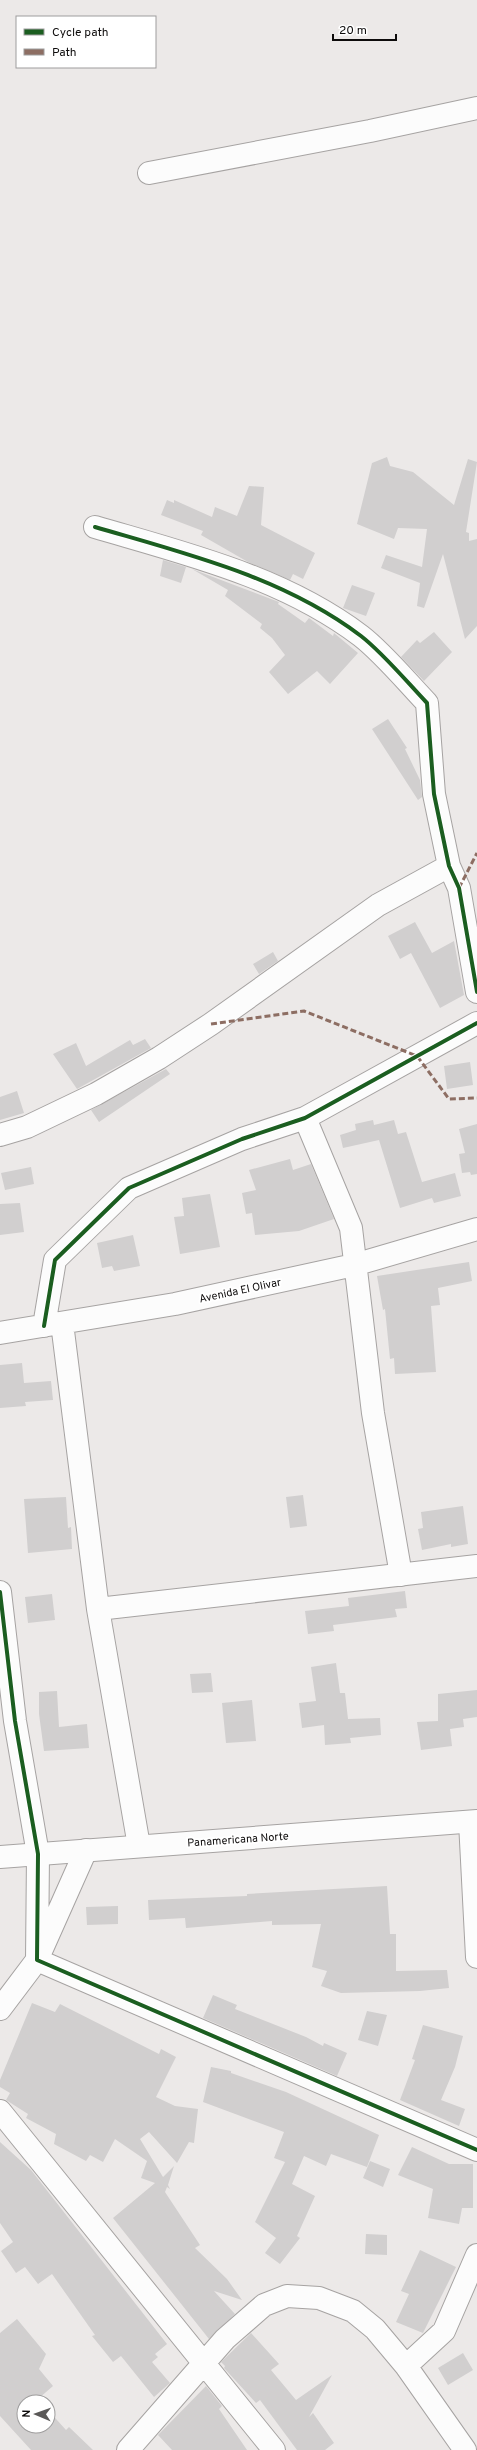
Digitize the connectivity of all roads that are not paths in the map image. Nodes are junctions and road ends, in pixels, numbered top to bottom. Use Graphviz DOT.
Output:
graph roads {
  1 [pos="477,108"];
  2 [pos="148,173"];
  3 [pos="95,527"];
  4 [pos="449,866"];
  5 [pos="477,992"];
  6 [pos="477,1023"];
  7 [pos="305,1118"];
  8 [pos="0,1135"];
  9 [pos="477,1229"];
  10 [pos="354,1265"];
  11 [pos="53,1325"];
  12 [pos="0,1333"];
  13 [pos="477,1566"];
  14 [pos="401,1575"];
  15 [pos="0,1592"];
  16 [pos="98,1609"];
  17 [pos="8,1722"];
  18 [pos="473,1821"];
  19 [pos="140,1846"];
  20 [pos="86,1850"];
  21 [pos="38,1854"];
  22 [pos="0,1857"];
  23 [pos="477,1957"];
  24 [pos="37,1960"];
  25 [pos="0,2009"];
  26 [pos="0,2111"];
  27 [pos="477,2150"];
  28 [pos="477,2255"];
  29 [pos="205,2362"];
  30 [pos="406,2366"];
  31 [pos="128,2450"];
  32 [pos="274,2450"];
  33 [pos="464,2450"];
  1 -- 2 [label="main road"];
  3 -- 4 [label="main road"];
  4 -- 5 [label="main road"];
  4 -- 8 [label="main road"];
  6 -- 7 [label="main road"];
  7 -- 10 [label="main road"];
  7 -- 11 [label="main road"];
  9 -- 10 [label="main road, Avenida El Olivar"];
  10 -- 11 [label="main road, Avenida El Olivar"];
  10 -- 14 [label="main road"];
  11 -- 12 [label="main road, Avenida El Olivar"];
  11 -- 16 [label="main road"];
  13 -- 14 [label="main road"];
  14 -- 16 [label="main road"];
  15 -- 17 [label="main road"];
  16 -- 19 [label="main road"];
  17 -- 21 [label="main road"];
  18 -- 19 [label="main road, Panamericana Norte"];
  18 -- 23 [label="main road"];
  19 -- 20 [label="main road, Panamericana Norte"];
  20 -- 21 [label="main road, Panamericana Norte"];
  20 -- 24 [label="main road"];
  21 -- 22 [label="main road, Panamericana Norte"];
  21 -- 24 [label="main road"];
  24 -- 25 [label="main road"];
  24 -- 27 [label="main road"];
  26 -- 29 [label="main road"];
  28 -- 30 [label="main road"];
  29 -- 30 [label="main road"];
  29 -- 31 [label="main road"];
  29 -- 32 [label="main road"];
  30 -- 33 [label="main road"];
}
